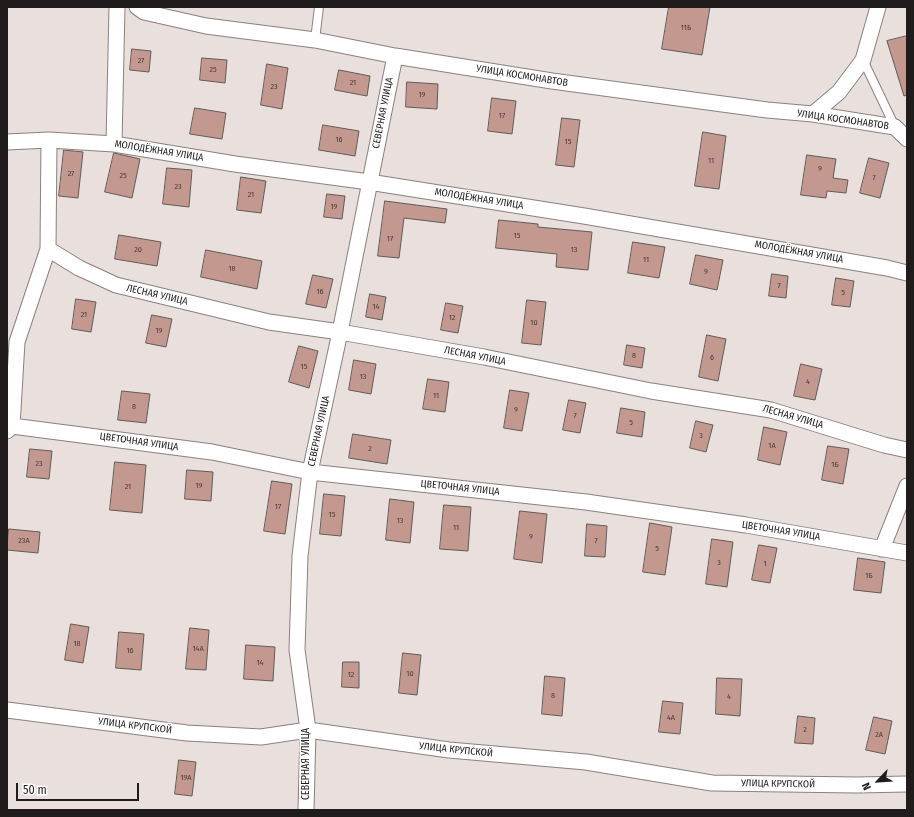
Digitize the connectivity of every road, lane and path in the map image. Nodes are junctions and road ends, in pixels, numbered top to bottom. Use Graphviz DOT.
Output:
graph roads {
  1 [pos="117,7"];
  2 [pos="137,7"];
  3 [pos="319,7"];
  4 [pos="878,7"];
  5 [pos="315,40"];
  6 [pos="395,56"];
  7 [pos="864,60"];
  8 [pos="813,114"];
  9 [pos="895,127"];
  10 [pos="907,139"];
  11 [pos="49,140"];
  12 [pos="7,142"];
  13 [pos="114,144"];
  14 [pos="369,182"];
  15 [pos="48,249"];
  16 [pos="907,273"];
  17 [pos="340,332"];
  18 [pos="10,428"];
  19 [pos="907,450"];
  20 [pos="310,472"];
  21 [pos="907,486"];
  22 [pos="882,549"];
  23 [pos="907,553"];
  24 [pos="7,710"];
  25 [pos="308,730"];
  26 [pos="907,784"];
  27 [pos="306,810"];
  1 -- 13 [label="street"];
  2 -- 5 [label="street, УЛИЦА КОСМОНАВТОВ"];
  3 -- 5 [label="lane"];
  4 -- 7 [label="street"];
  5 -- 6 [label="street, УЛИЦА КОСМОНАВТОВ"];
  6 -- 8 [label="street, УЛИЦА КОСМОНАВТОВ"];
  6 -- 14 [label="street, СЕВЕРНАЯ УЛИЦА"];
  7 -- 8 [label="street"];
  7 -- 9 [label="lane"];
  8 -- 9 [label="street, УЛИЦА КОСМОНАВТОВ"];
  9 -- 10 [label="street, УЛИЦА КОСМОНАВТОВ"];
  11 -- 12 [label="street, МОЛОДЁЖНАЯ УЛИЦА"];
  11 -- 13 [label="street, МОЛОДЁЖНАЯ УЛИЦА"];
  11 -- 15 [label="street"];
  13 -- 14 [label="street, МОЛОДЁЖНАЯ УЛИЦА"];
  14 -- 16 [label="street, МОЛОДЁЖНАЯ УЛИЦА"];
  14 -- 17 [label="street, СЕВЕРНАЯ УЛИЦА"];
  15 -- 17 [label="street, ЛЕСНАЯ УЛИЦА"];
  15 -- 18 [label="street"];
  17 -- 19 [label="street, ЛЕСНАЯ УЛИЦА"];
  17 -- 20 [label="street, СЕВЕРНАЯ УЛИЦА"];
  18 -- 20 [label="street, ЦВЕТОЧНАЯ УЛИЦА"];
  20 -- 22 [label="street, ЦВЕТОЧНАЯ УЛИЦА"];
  20 -- 25 [label="street, СЕВЕРНАЯ УЛИЦА"];
  21 -- 22 [label="street"];
  22 -- 23 [label="street, ЦВЕТОЧНАЯ УЛИЦА"];
  24 -- 25 [label="street, УЛИЦА КРУПСКОЙ"];
  25 -- 26 [label="street, УЛИЦА КРУПСКОЙ"];
  25 -- 27 [label="street, СЕВЕРНАЯ УЛИЦА"];
}
